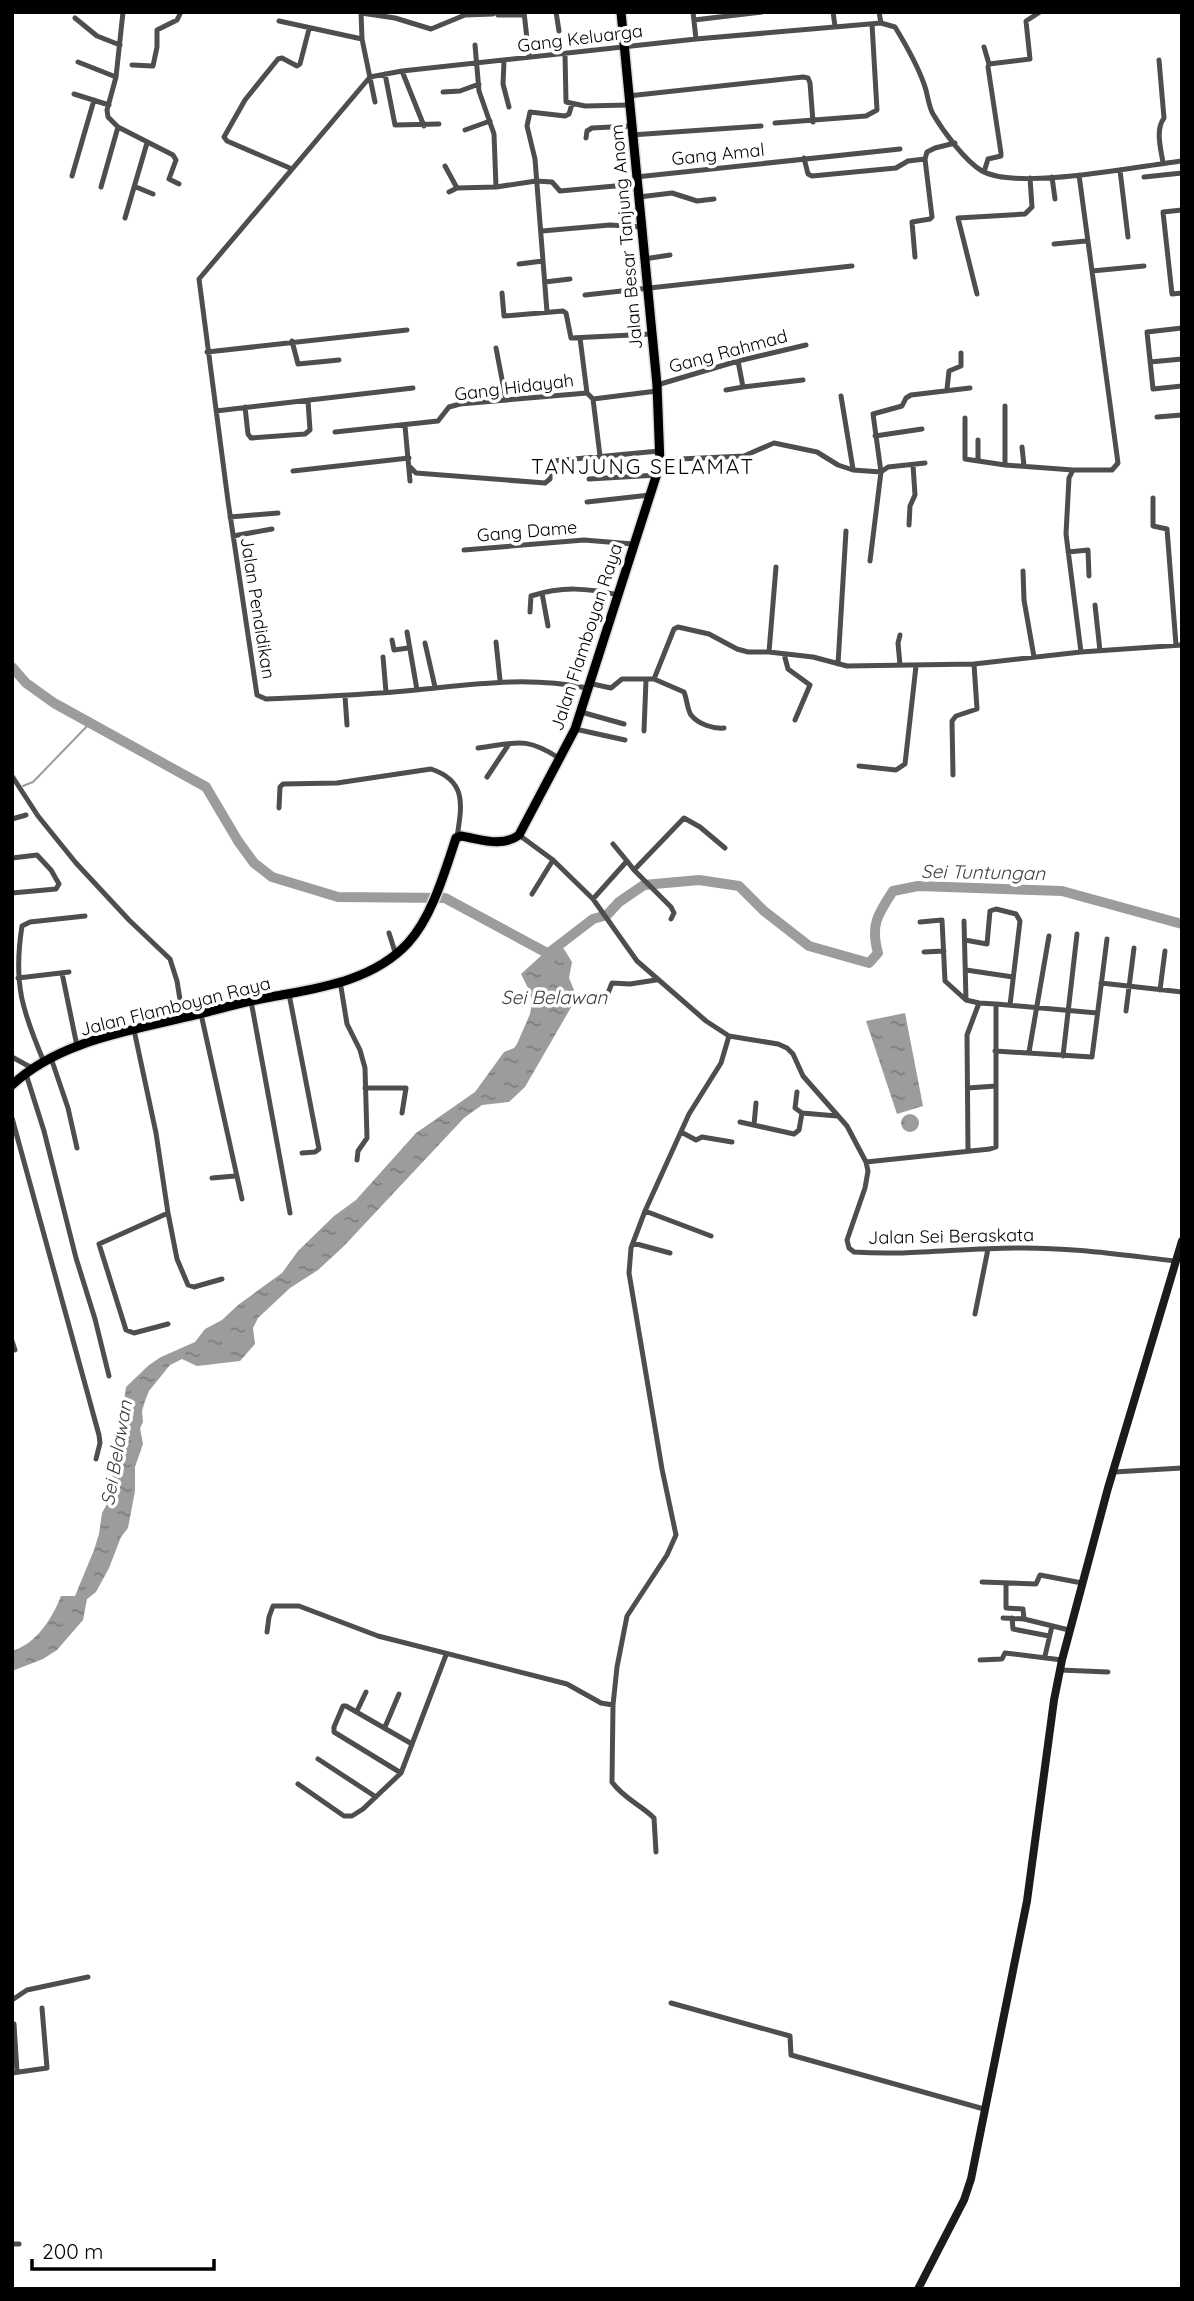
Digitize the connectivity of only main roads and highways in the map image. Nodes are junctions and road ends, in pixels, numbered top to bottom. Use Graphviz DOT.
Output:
graph roads {
  1 [pos="621,12"];
  2 [pos="659,455"];
  3 [pos="13,1083"];
  4 [pos="1182,1241"];
  5 [pos="918,2289"];
  1 -- 2 [label="main road, Jalan Besar Tanjung Anom"];
  2 -- 3 [label="main road, Jalan Flamboyan Raya"];
  4 -- 5 [label="main road"];
}
